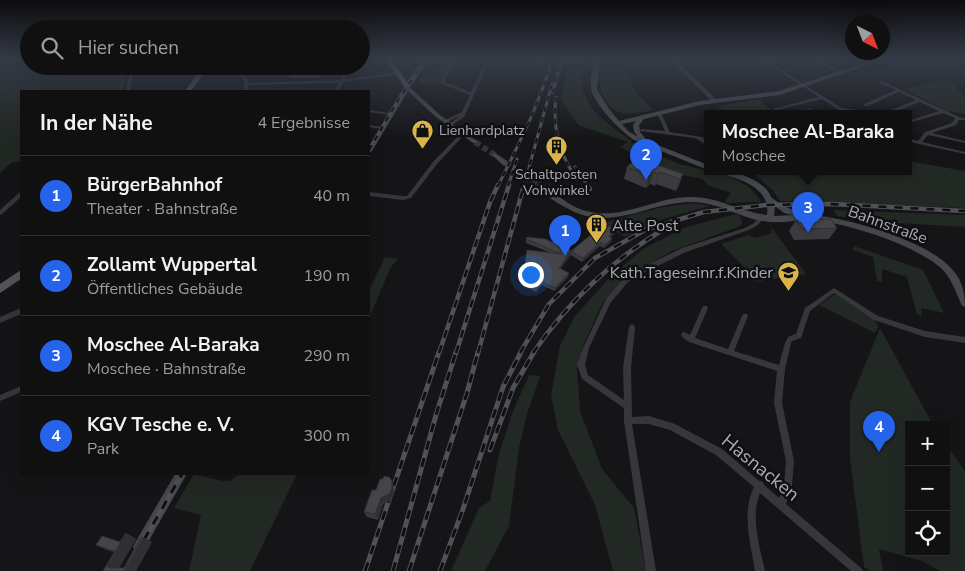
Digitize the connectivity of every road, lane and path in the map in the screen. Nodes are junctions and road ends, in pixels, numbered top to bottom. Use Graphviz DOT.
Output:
graph roads {
  1 [pos="449,86"];
  2 [pos="476,86"];
  3 [pos="594,86"];
  4 [pos="698,86"];
  5 [pos="804,86"];
  6 [pos="887,86"];
  7 [pos="407,87"];
  8 [pos="898,91"];
  9 [pos="472,94"];
  10 [pos="821,98"];
  11 [pos="921,100"];
  12 [pos="714,101"];
  13 [pos="866,105"];
  14 [pos="606,110"];
  15 [pos="775,110"];
  16 [pos="860,110"];
  17 [pos="896,110"];
  18 [pos="370,111"];
  19 [pos="943,111"];
  20 [pos="659,113"];
  21 [pos="390,114"];
  22 [pos="641,118"];
  23 [pos="958,118"];
  24 [pos="965,119"];
  25 [pos="912,121"];
  26 [pos="448,123"];
  27 [pos="619,123"];
  28 [pos="370,126"];
  29 [pos="382,128"];
  30 [pos="642,130"];
  31 [pos="668,133"];
  32 [pos="927,133"];
  33 [pos="463,134"];
  34 [pos="696,137"];
  35 [pos="704,138"];
  36 [pos="643,139"];
  37 [pos="912,141"];
  38 [pos="475,142"];
  39 [pos="704,142"];
  40 [pos="965,142"];
  41 [pos="371,143"];
  42 [pos="919,144"];
  43 [pos="672,153"];
  44 [pos="965,153"];
  45 [pos="495,155"];
  46 [pos="505,163"];
  47 [pos="704,166"];
  48 [pos="733,175"];
  49 [pos="547,192"];
  50 [pos="370,194"];
  51 [pos="20,195"];
  52 [pos="768,197"];
  53 [pos="0,213"];
  54 [pos="771,215"];
  55 [pos="808,217"];
  56 [pos="761,218"];
  57 [pos="20,275"];
  58 [pos="0,289"];
  59 [pos="965,303"];
  60 [pos="705,308"];
  61 [pos="20,312"];
  62 [pos="745,316"];
  63 [pos="0,320"];
  64 [pos="632,327"];
  65 [pos="684,334"];
  66 [pos="691,340"];
  67 [pos="965,340"];
  68 [pos="730,352"];
  69 [pos="781,369"];
  70 [pos="20,389"];
  71 [pos="0,398"];
  72 [pos="628,407"];
  73 [pos="628,421"];
  74 [pos="180,475"];
  75 [pos="760,485"];
  76 [pos="782,503"];
  77 [pos="134,556"];
  78 [pos="651,571"];
  79 [pos="760,571"];
  80 [pos="858,571"];
  1 -- 9 [label="street"];
  2 -- 9 [label="street"];
  3 -- 14 [label="main road"];
  4 -- 12 [label="street"];
  5 -- 10 [label="street"];
  5 -- 12 [label="main road"];
  6 -- 8 [label="street"];
  7 -- 21 [label="main road"];
  7 -- 26 [label="main road"];
  8 -- 11 [label="street"];
  8 -- 13 [label="street"];
  9 -- 26 [label="street"];
  10 -- 15 [label="street"];
  10 -- 16 [label="street"];
  11 -- 17 [label="street"];
  11 -- 19 [label="street"];
  12 -- 20 [label="main road"];
  14 -- 22 [label="main road"];
  14 -- 27 [label="main road"];
  18 -- 21 [label="street"];
  19 -- 23 [label="street"];
  19 -- 25 [label="street"];
  20 -- 22 [label="main road"];
  20 -- 31 [label="street"];
  21 -- 29 [label="main road"];
  22 -- 27 [label="main road"];
  22 -- 36 [label="main road"];
  23 -- 24 [label="street"];
  23 -- 32 [label="street"];
  26 -- 33 [label="main road"];
  27 -- 36 [label="main road"];
  27 -- 43 [label="main road"];
  28 -- 29 [label="street"];
  29 -- 41 [label="main road"];
  30 -- 31 [label="street"];
  31 -- 34 [label="street"];
  32 -- 40 [label="street"];
  32 -- 42 [label="street"];
  33 -- 38 [label="main road"];
  33 -- 50 [label="street"];
  34 -- 35 [label="street"];
  34 -- 39 [label="street"];
  36 -- 43 [label="main road"];
  37 -- 42 [label="street"];
  42 -- 44 [label="street"];
  43 -- 47 [label="main road"];
  45 -- 46 [label="main road"];
  48 -- 52 [label="main road"];
  49 -- 56 [label="main road, Bahnstraße"];
  51 -- 53 [label="street"];
  52 -- 54 [label="main road"];
  52 -- 55 [label="main road"];
  54 -- 55 [label="main road, Bahnstraße"];
  54 -- 56 [label="main road, Bahnstraße"];
  55 -- 59 [label="main road, Bahnstraße"];
  56 -- 72 [label="street"];
  57 -- 58 [label="main road"];
  60 -- 66 [label="street"];
  61 -- 63 [label="street"];
  62 -- 68 [label="street"];
  64 -- 72 [label="street"];
  65 -- 66 [label="street"];
  66 -- 68 [label="street"];
  67 -- 69 [label="street"];
  68 -- 69 [label="street"];
  69 -- 76 [label="street"];
  70 -- 71 [label="street"];
  72 -- 73 [label="street"];
  73 -- 75 [label="street, Hasnacken"];
  73 -- 78 [label="street"];
  74 -- 77 [label="main road"];
  75 -- 76 [label="street, Hasnacken"];
  75 -- 79 [label="street"];
  76 -- 80 [label="street, Hasnacken"];
}
